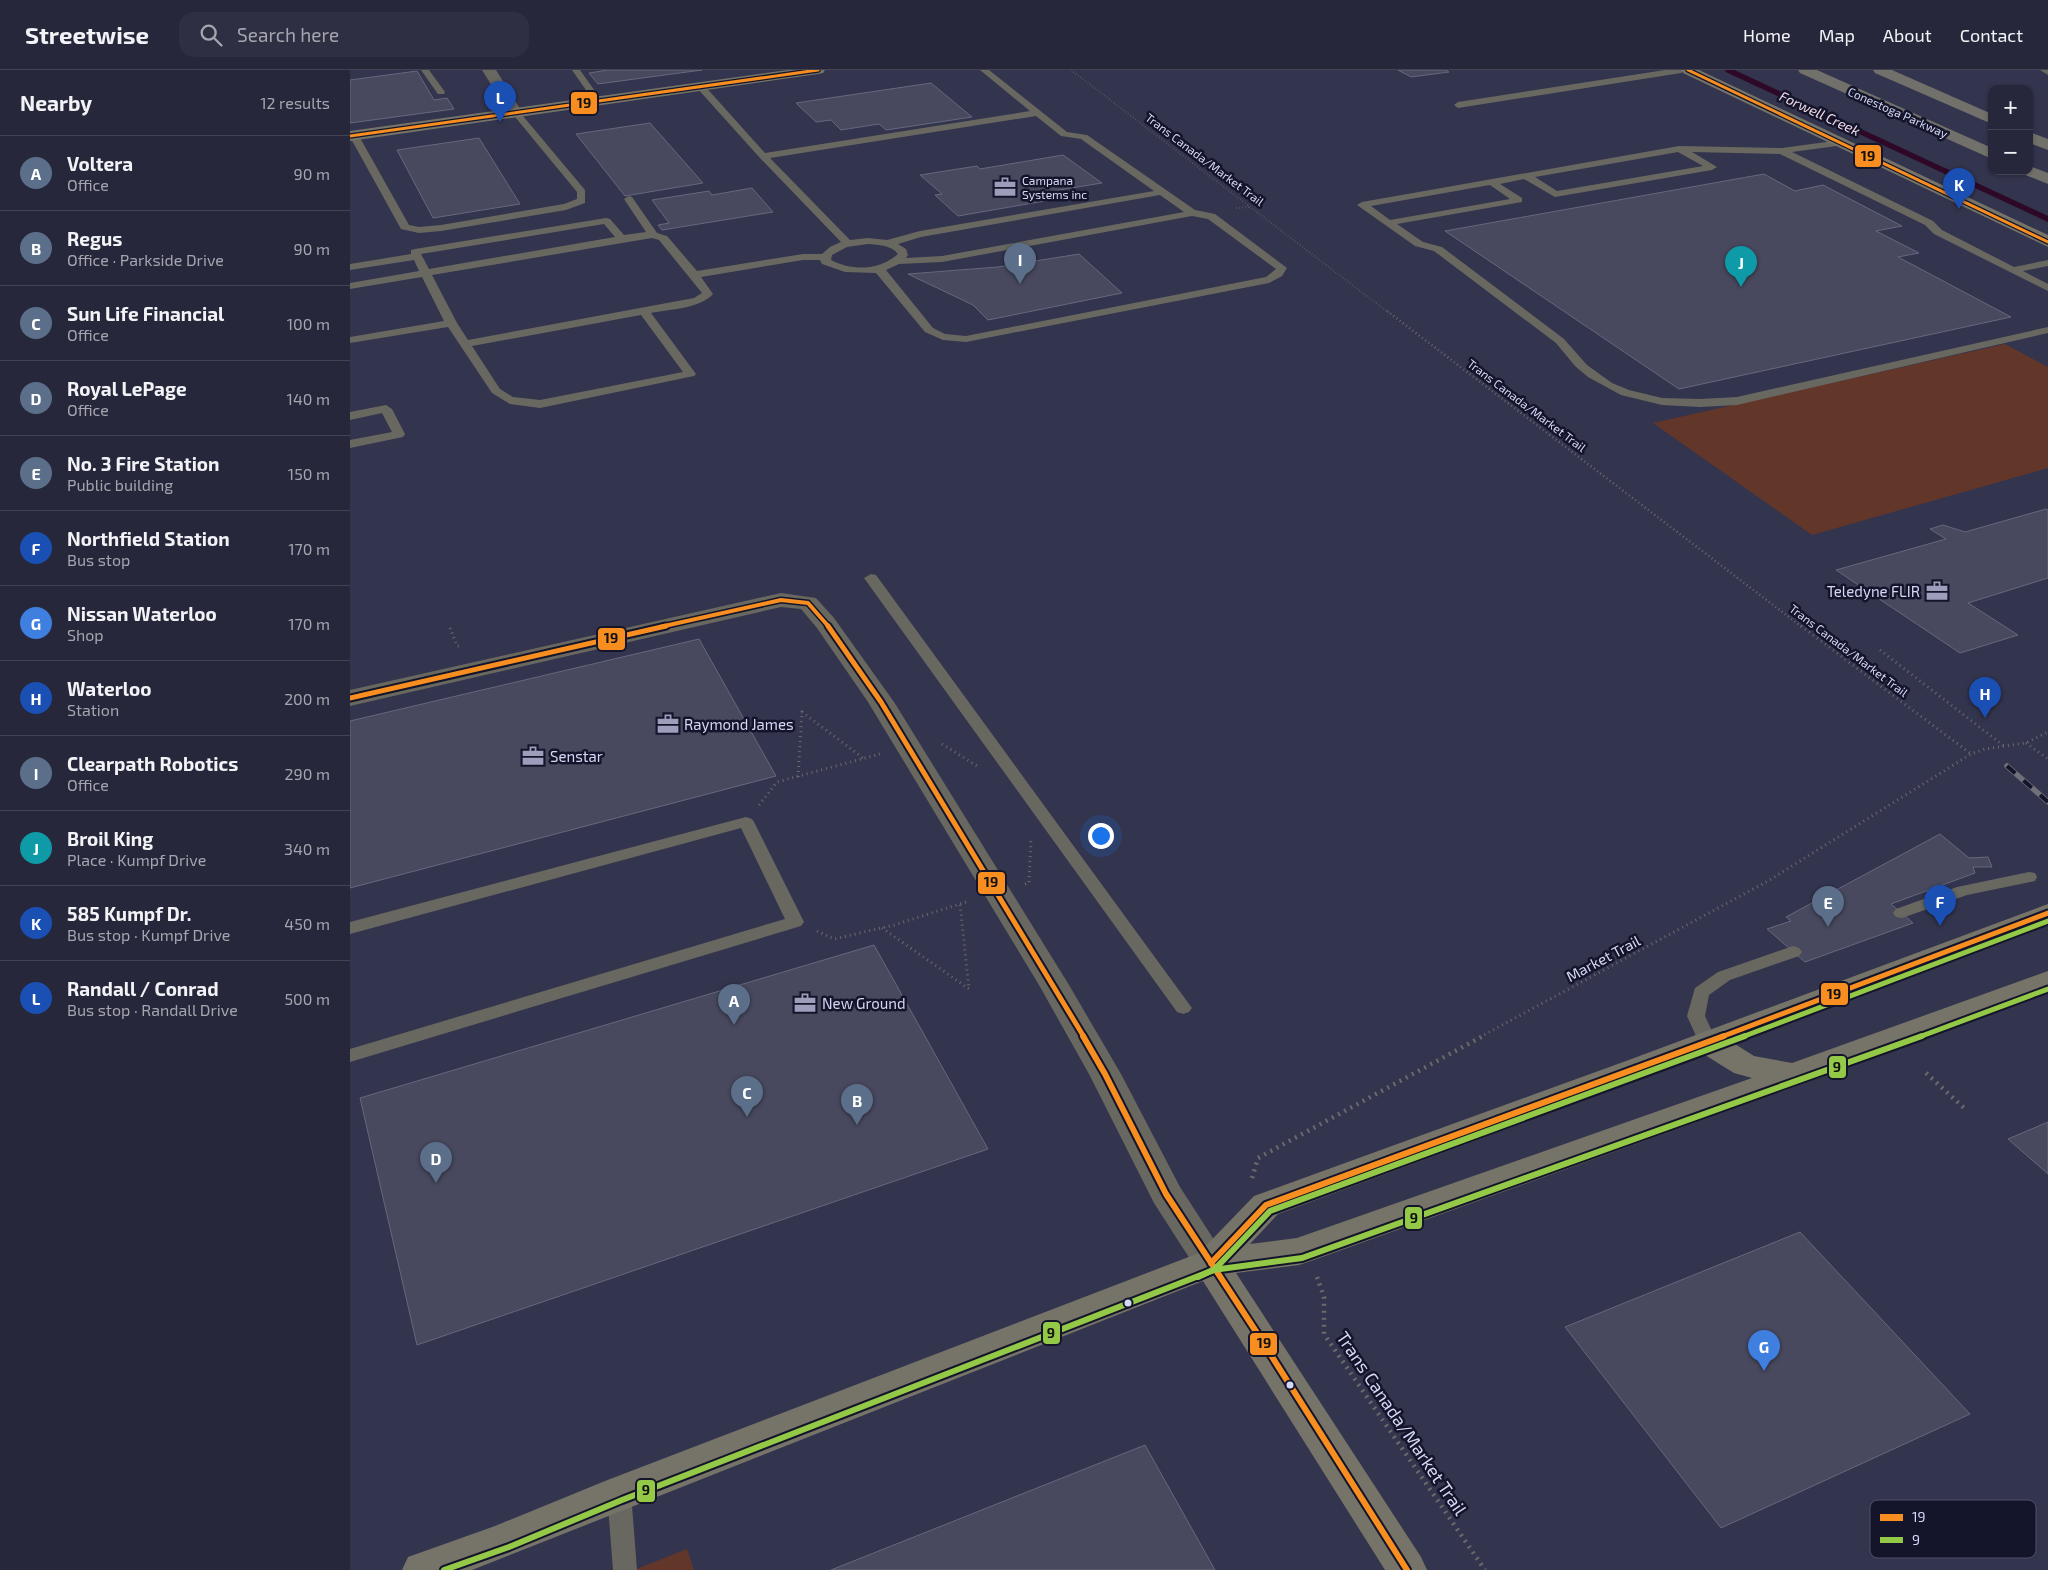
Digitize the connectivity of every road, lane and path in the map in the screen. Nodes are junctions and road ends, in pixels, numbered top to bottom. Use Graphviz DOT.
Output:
graph roads {
  1 [pos="425,70"];
  2 [pos="489,70"];
  3 [pos="576,70"];
  4 [pos="818,70"];
  5 [pos="984,70"];
  6 [pos="1071,70"];
  7 [pos="1681,70"];
  8 [pos="1688,70"];
  9 [pos="1805,70"];
  10 [pos="1880,70"];
  11 [pos="2044,70"];
  12 [pos="785,72"];
  13 [pos="2048,72"];
  14 [pos="700,86"];
  15 [pos="441,92"];
  16 [pos="598,101"];
  17 [pos="1458,105"];
  18 [pos="515,112"];
  19 [pos="1037,113"];
  20 [pos="1988,118"];
  21 [pos="352,136"];
  22 [pos="2033,139"];
  23 [pos="1841,143"];
  24 [pos="2048,145"];
  25 [pos="1679,149"];
  26 [pos="1782,151"];
  27 [pos="1988,152"];
  28 [pos="763,156"];
  29 [pos="2033,173"];
  30 [pos="1526,176"];
  31 [pos="2048,179"];
  32 [pos="1491,182"];
  33 [pos="1162,192"];
  34 [pos="629,199"];
  35 [pos="1192,213"];
  36 [pos="1388,223"];
  37 [pos="653,235"];
  38 [pos="622,239"];
  39 [pos="2048,242"];
  40 [pos="848,243"];
  41 [pos="889,243"];
  42 [pos="417,256"];
  43 [pos="825,257"];
  44 [pos="898,261"];
  45 [pos="2048,263"];
  46 [pos="350,267"];
  47 [pos="879,269"];
  48 [pos="2013,270"];
  49 [pos="426,273"];
  50 [pos="694,275"];
  51 [pos="350,286"];
  52 [pos="2048,288"];
  53 [pos="644,310"];
  54 [pos="449,318"];
  55 [pos="350,329"];
  56 [pos="2048,330"];
  57 [pos="350,340"];
  58 [pos="466,344"];
  59 [pos="350,416"];
  60 [pos="350,444"];
  61 [pos="871,578"];
  62 [pos="1880,650"];
  63 [pos="350,698"];
  64 [pos="2048,732"];
  65 [pos="2026,743"];
  66 [pos="2004,746"];
  67 [pos="885,752"];
  68 [pos="1971,754"];
  69 [pos="864,759"];
  70 [pos="2048,759"];
  71 [pos="798,776"];
  72 [pos="746,822"];
  73 [pos="2029,877"];
  74 [pos="973,900"];
  75 [pos="960,904"];
  76 [pos="1902,913"];
  77 [pos="2048,913"];
  78 [pos="795,922"];
  79 [pos="350,928"];
  80 [pos="881,928"];
  81 [pos="1793,952"];
  82 [pos="2048,981"];
  83 [pos="1183,1008"];
  84 [pos="1708,1042"];
  85 [pos="350,1056"];
  86 [pos="1926,1073"];
  87 [pos="1794,1075"];
  88 [pos="1964,1108"];
  89 [pos="1252,1181"];
  90 [pos="1211,1263"];
  91 [pos="1322,1283"];
  92 [pos="619,1493"];
  93 [pos="422,1570"];
  94 [pos="625,1570"];
  95 [pos="1407,1570"];
  96 [pos="1485,1570"];
  1 -- 15 [label="lane"];
  2 -- 18 [label="street"];
  3 -- 16 [label="lane"];
  4 -- 12 [label="main road"];
  5 -- 19 [label="lane"];
  6 -- 68 [label="path, Trans Canada/Market Trail"];
  7 -- 17 [label="lane"];
  8 -- 23 [label="main road"];
  9 -- 27 [label="highway, Conestoga Parkway"];
  10 -- 20 [label="highway"];
  11 -- 13 [label="lane"];
  12 -- 14 [label="main road"];
  14 -- 16 [label="main road"];
  14 -- 28 [label="lane"];
  16 -- 18 [label="main road"];
  18 -- 21 [label="main road"];
  18 -- 21 [label="lane"];
  19 -- 28 [label="lane"];
  19 -- 33 [label="lane"];
  22 -- 24 [label="highway"];
  23 -- 26 [label="lane"];
  23 -- 39 [label="main road"];
  25 -- 26 [label="lane"];
  25 -- 30 [label="lane"];
  25 -- 30 [label="lane"];
  26 -- 48 [label="lane"];
  28 -- 40 [label="lane"];
  29 -- 31 [label="highway"];
  30 -- 32 [label="lane"];
  32 -- 36 [label="lane"];
  32 -- 36 [label="lane"];
  33 -- 35 [label="lane"];
  33 -- 41 [label="lane"];
  34 -- 37 [label="lane"];
  35 -- 44 [label="lane"];
  35 -- 47 [label="lane"];
  36 -- 56 [label="lane"];
  37 -- 38 [label="lane"];
  37 -- 50 [label="lane"];
  38 -- 42 [label="lane"];
  38 -- 49 [label="lane"];
  40 -- 41 [label="lane"];
  40 -- 43 [label="lane"];
  41 -- 44 [label="lane"];
  42 -- 46 [label="lane"];
  42 -- 49 [label="lane"];
  43 -- 47 [label="lane"];
  43 -- 50 [label="lane"];
  44 -- 47 [label="lane"];
  45 -- 48 [label="lane"];
  48 -- 52 [label="lane"];
  49 -- 51 [label="lane"];
  49 -- 54 [label="lane"];
  50 -- 53 [label="lane"];
  53 -- 58 [label="lane"];
  53 -- 58 [label="lane"];
  54 -- 55 [label="lane"];
  54 -- 57 [label="lane"];
  54 -- 58 [label="lane"];
  59 -- 60 [label="lane"];
  61 -- 83 [label="lane"];
  62 -- 66 [label="path"];
  63 -- 90 [label="street"];
  64 -- 65 [label="path, Market Trail"];
  65 -- 66 [label="path, Market Trail"];
  65 -- 70 [label="path"];
  66 -- 68 [label="path, Market Trail"];
  67 -- 69 [label="path"];
  68 -- 89 [label="path, Market Trail"];
  69 -- 71 [label="path"];
  69 -- 71 [label="path"];
  71 -- 72 [label="path"];
  72 -- 78 [label="lane"];
  72 -- 79 [label="lane"];
  73 -- 76 [label="lane"];
  74 -- 75 [label="path"];
  75 -- 80 [label="path"];
  75 -- 80 [label="path"];
  77 -- 84 [label="main road"];
  78 -- 80 [label="path"];
  78 -- 85 [label="lane"];
  81 -- 84 [label="lane"];
  82 -- 87 [label="main road"];
  84 -- 87 [label="main road"];
  84 -- 90 [label="main road"];
  86 -- 88 [label="path"];
  87 -- 90 [label="main road"];
  90 -- 92 [label="main road"];
  90 -- 95 [label="main road"];
  91 -- 96 [label="path, Trans Canada/Market Trail"];
  92 -- 93 [label="main road"];
  92 -- 94 [label="lane"];
}
